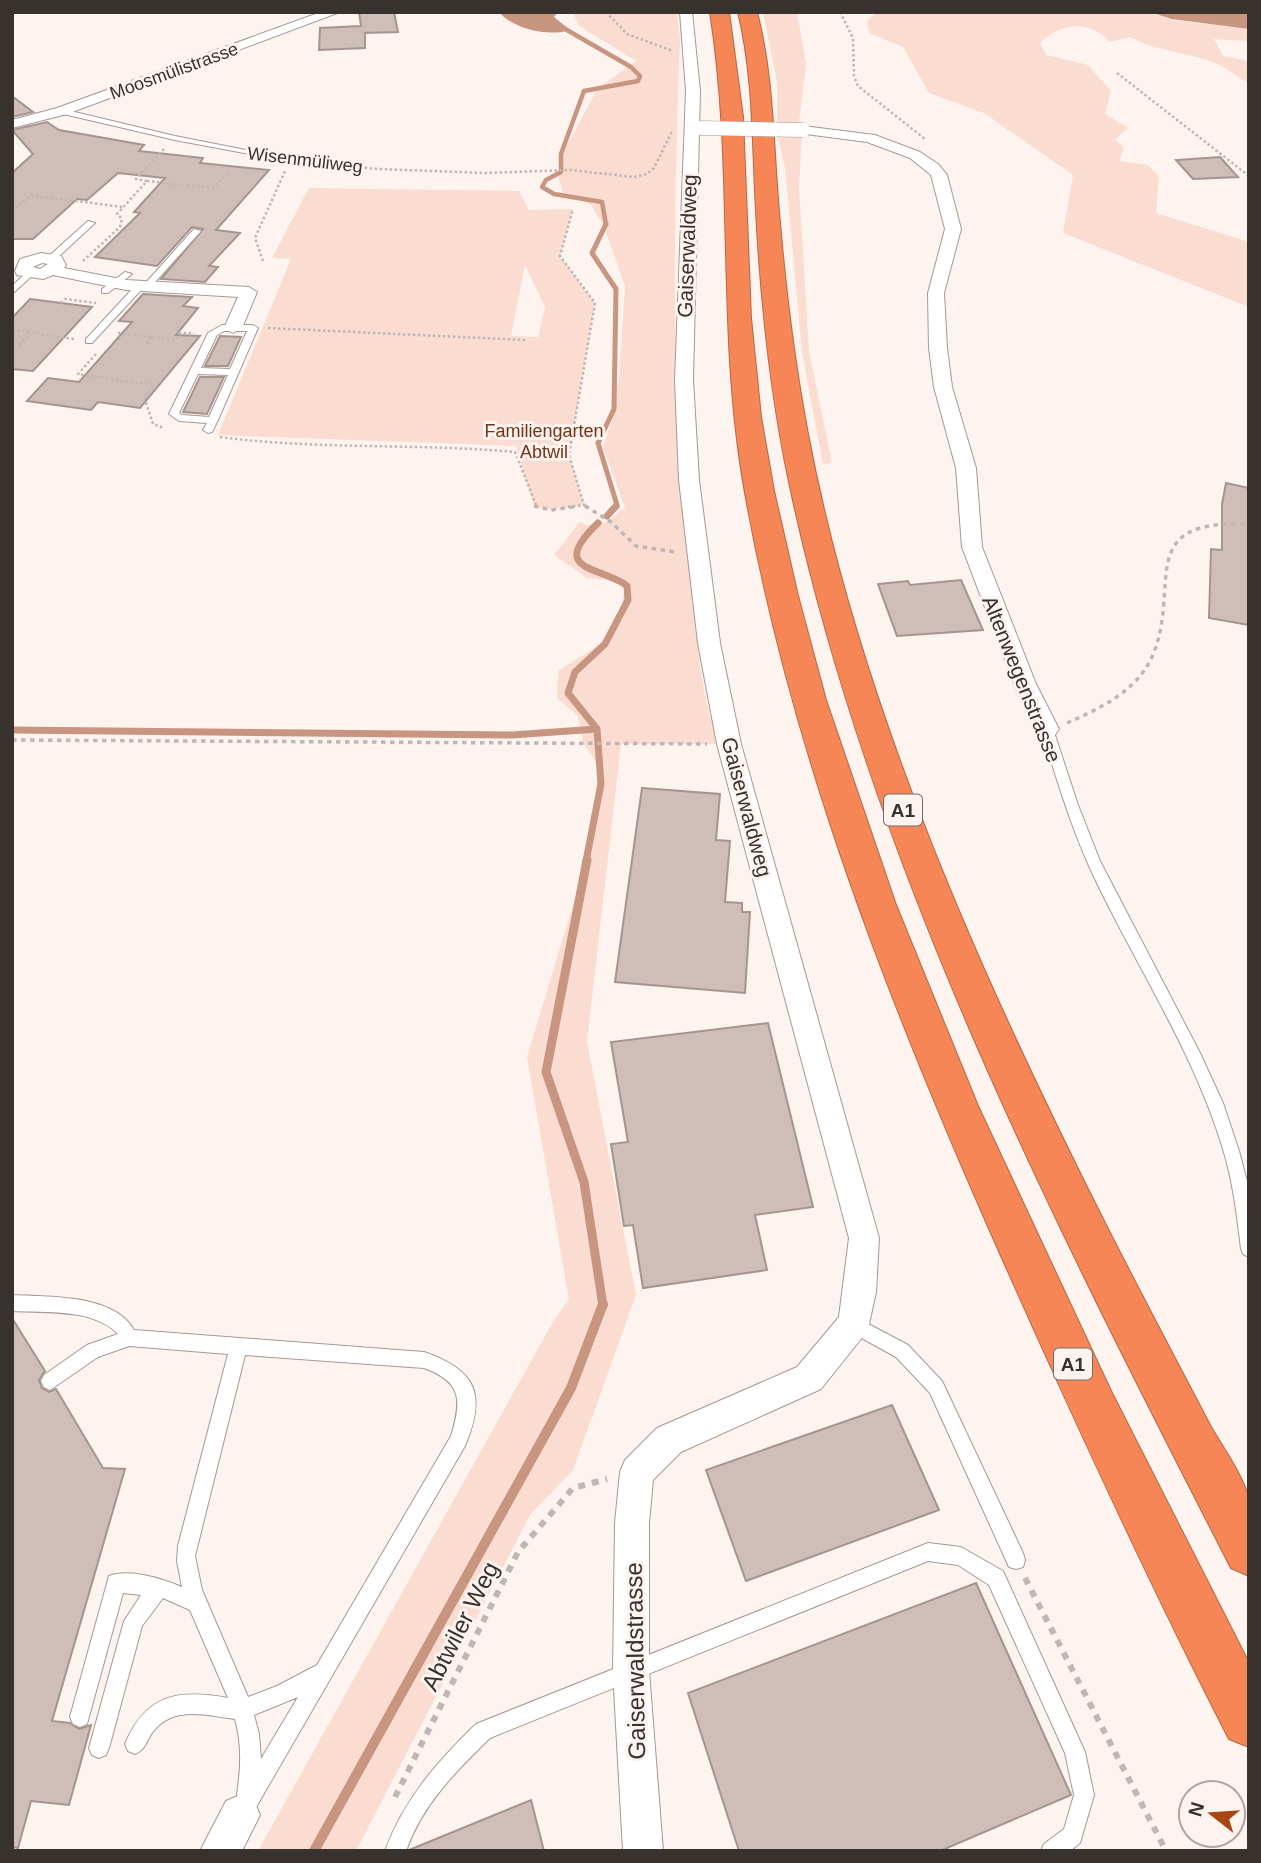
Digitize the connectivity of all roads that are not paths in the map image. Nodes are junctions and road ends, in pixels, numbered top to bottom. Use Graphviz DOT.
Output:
graph roads {
  1 [pos="334,12"];
  2 [pos="686,12"];
  3 [pos="719,12"];
  4 [pos="747,12"];
  5 [pos="62,111"];
  6 [pos="12,124"];
  7 [pos="694,128"];
  8 [pos="292,160"];
  9 [pos="91,223"];
  10 [pos="197,232"];
  11 [pos="53,264"];
  12 [pos="23,266"];
  13 [pos="137,284"];
  14 [pos="12,291"];
  15 [pos="233,328"];
  16 [pos="89,341"];
  17 [pos="195,371"];
  18 [pos="234,372"];
  19 [pos="1047,729"];
  20 [pos="1249,1249"];
  21 [pos="12,1303"];
  22 [pos="853,1324"];
  23 [pos="130,1339"];
  24 [pos="239,1345"];
  25 [pos="50,1381"];
  26 [pos="637,1472"];
  27 [pos="1249,1550"];
  28 [pos="1016,1560"];
  29 [pos="159,1587"];
  30 [pos="195,1602"];
  31 [pos="631,1671"];
  32 [pos="324,1672"];
  33 [pos="241,1709"];
  34 [pos="80,1717"];
  35 [pos="1249,1719"];
  36 [pos="135,1744"];
  37 [pos="99,1748"];
  38 [pos="240,1815"];
  39 [pos="220,1851"];
  40 [pos="395,1851"];
  41 [pos="643,1851"];
  42 [pos="1051,1851"];
  1 -- 5 [label="street, Moosmülistrasse"];
  2 -- 7 [label="street, Gaiserwaldweg"];
  3 -- 35 [label="highway, A1"];
  4 -- 27 [label="highway, A1"];
  5 -- 6 [label="street, Moosmülistrasse"];
  5 -- 8 [label="lane, Wisenmüliweg"];
  7 -- 19 [label="street, Altenwegenstrasse, bridge"];
  7 -- 22 [label="street, Gaiserwaldweg"];
  9 -- 11 [label="lane"];
  10 -- 13 [label="lane"];
  11 -- 12 [label="street"];
  11 -- 13 [label="street"];
  12 -- 14 [label="lane"];
  13 -- 15 [label="street"];
  13 -- 16 [label="lane"];
  15 -- 17 [label="lane"];
  15 -- 18 [label="lane"];
  17 -- 18 [label="lane"];
  17 -- 18 [label="lane"];
  19 -- 20 [label="lane, Altenwegenstrasse"];
  21 -- 23 [label="lane"];
  22 -- 26 [label="street, Gaiserwaldweg"];
  22 -- 28 [label="lane"];
  23 -- 24 [label="lane"];
  23 -- 25 [label="lane"];
  24 -- 30 [label="lane"];
  24 -- 32 [label="lane"];
  26 -- 31 [label="street, Gaiserwaldstrasse"];
  29 -- 30 [label="lane"];
  29 -- 34 [label="lane"];
  29 -- 37 [label="lane"];
  30 -- 33 [label="lane"];
  31 -- 40 [label="lane"];
  31 -- 41 [label="street, Gaiserwaldstrasse"];
  31 -- 42 [label="lane"];
  32 -- 33 [label="lane"];
  32 -- 38 [label="lane"];
  33 -- 36 [label="lane"];
  33 -- 38 [label="lane"];
  38 -- 39 [label="street"];
}
